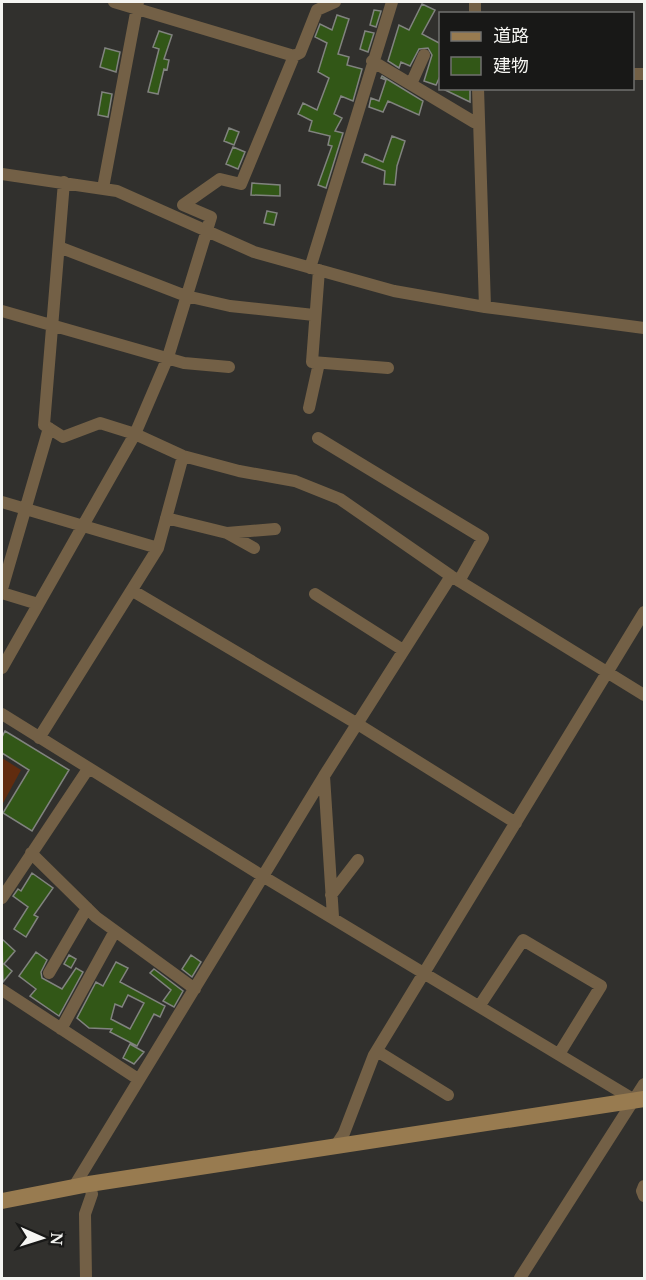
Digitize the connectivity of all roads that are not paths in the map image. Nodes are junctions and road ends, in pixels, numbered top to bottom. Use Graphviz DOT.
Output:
graph roads {
  1 [pos="114,2"];
  2 [pos="335,2"];
  3 [pos="392,2"];
  4 [pos="137,5"];
  5 [pos="424,55"];
  6 [pos="294,56"];
  7 [pos="372,61"];
  8 [pos="411,84"];
  9 [pos="478,90"];
  10 [pos="479,122"];
  11 [pos="2,174"];
  12 [pos="64,182"];
  13 [pos="103,188"];
  14 [pos="207,232"];
  15 [pos="59,246"];
  16 [pos="315,269"];
  17 [pos="186,297"];
  18 [pos="485,307"];
  19 [pos="2,311"];
  20 [pos="314,315"];
  21 [pos="53,327"];
  22 [pos="645,328"];
  23 [pos="168,357"];
  24 [pos="319,363"];
  25 [pos="229,367"];
  26 [pos="388,368"];
  27 [pos="309,408"];
  28 [pos="48,428"];
  29 [pos="135,434"];
  30 [pos="318,438"];
  31 [pos="183,456"];
  32 [pos="2,502"];
  33 [pos="23,509"];
  34 [pos="166,518"];
  35 [pos="82,527"];
  36 [pos="275,529"];
  37 [pos="227,533"];
  38 [pos="158,548"];
  39 [pos="254,548"];
  40 [pos="455,578"];
  41 [pos="2,591"];
  42 [pos="133,591"];
  43 [pos="315,594"];
  44 [pos="38,604"];
  45 [pos="645,612"];
  46 [pos="404,650"];
  47 [pos="2,668"];
  48 [pos="607,672"];
  49 [pos="645,695"];
  50 [pos="2,714"];
  51 [pos="356,723"];
  52 [pos="39,738"];
  53 [pos="88,769"];
  54 [pos="324,776"];
  55 [pos="516,823"];
  56 [pos="31,853"];
  57 [pos="358,860"];
  58 [pos="264,877"];
  59 [pos="331,895"];
  60 [pos="2,898"];
  61 [pos="87,908"];
  62 [pos="333,917"];
  63 [pos="115,931"];
  64 [pos="49,972"];
  65 [pos="426,972"];
  66 [pos="195,989"];
  67 [pos="2,990"];
  68 [pos="480,1005"];
  69 [pos="60,1029"];
  70 [pos="377,1051"];
  71 [pos="559,1054"];
  72 [pos="138,1079"];
  73 [pos="645,1084"];
  74 [pos="448,1095"];
  75 [pos="641,1102"];
  76 [pos="335,1147"];
  77 [pos="81,1186"];
  78 [pos="645,1186"];
  79 [pos="645,1196"];
  80 [pos="2,1201"];
  81 [pos="86,1278"];
  82 [pos="520,1278"];
  1 -- 4 [label="street"];
  2 -- 6 [label="street"];
  3 -- 7 [label="street"];
  4 -- 6 [label="street"];
  4 -- 13 [label="street"];
  5 -- 8 [label="street"];
  6 -- 14 [label="street"];
  7 -- 8 [label="street"];
  7 -- 16 [label="street"];
  8 -- 10 [label="street"];
  9 -- 10 [label="street"];
  10 -- 18 [label="street"];
  11 -- 12 [label="street"];
  12 -- 13 [label="street"];
  12 -- 15 [label="street"];
  13 -- 14 [label="street"];
  14 -- 16 [label="street"];
  14 -- 17 [label="street"];
  15 -- 17 [label="street"];
  15 -- 21 [label="street"];
  16 -- 18 [label="street"];
  16 -- 20 [label="street"];
  17 -- 20 [label="street"];
  17 -- 23 [label="street"];
  18 -- 22 [label="street"];
  19 -- 21 [label="street"];
  20 -- 24 [label="street"];
  21 -- 23 [label="street"];
  21 -- 28 [label="street"];
  23 -- 25 [label="street"];
  23 -- 29 [label="street"];
  24 -- 26 [label="street"];
  24 -- 27 [label="street"];
  28 -- 29 [label="street"];
  28 -- 33 [label="street"];
  29 -- 31 [label="street"];
  29 -- 35 [label="street"];
  30 -- 40 [label="street"];
  31 -- 34 [label="street"];
  31 -- 40 [label="street"];
  32 -- 33 [label="street"];
  33 -- 35 [label="street"];
  33 -- 41 [label="street"];
  34 -- 37 [label="street"];
  34 -- 38 [label="street"];
  35 -- 38 [label="street"];
  35 -- 44 [label="street"];
  36 -- 37 [label="street"];
  37 -- 39 [label="street"];
  38 -- 42 [label="street"];
  40 -- 46 [label="street"];
  40 -- 48 [label="street"];
  41 -- 44 [label="street"];
  42 -- 51 [label="street"];
  42 -- 52 [label="street"];
  43 -- 46 [label="street"];
  44 -- 47 [label="street"];
  45 -- 48 [label="street"];
  46 -- 51 [label="street"];
  48 -- 49 [label="street"];
  48 -- 55 [label="street"];
  50 -- 52 [label="street"];
  51 -- 54 [label="street"];
  51 -- 55 [label="street"];
  52 -- 53 [label="street"];
  53 -- 56 [label="street"];
  53 -- 58 [label="street"];
  54 -- 58 [label="street"];
  54 -- 59 [label="street"];
  55 -- 65 [label="street"];
  56 -- 60 [label="street"];
  56 -- 61 [label="street"];
  57 -- 59 [label="street"];
  58 -- 62 [label="street"];
  58 -- 66 [label="street"];
  59 -- 62 [label="street"];
  61 -- 63 [label="street"];
  61 -- 64 [label="street"];
  62 -- 65 [label="street"];
  63 -- 66 [label="street"];
  63 -- 69 [label="street"];
  65 -- 68 [label="street"];
  65 -- 70 [label="street"];
  66 -- 72 [label="street"];
  67 -- 69 [label="street"];
  68 -- 71 [label="street"];
  68 -- 71 [label="street"];
  69 -- 72 [label="street"];
  70 -- 74 [label="street"];
  70 -- 76 [label="street"];
  71 -- 75 [label="street"];
  72 -- 77 [label="street"];
  73 -- 75 [label="street"];
  75 -- 76 [label="street"];
  75 -- 82 [label="street"];
  76 -- 77 [label="street"];
  77 -- 80 [label="street"];
  77 -- 81 [label="street"];
  78 -- 79 [label="street"];
}
